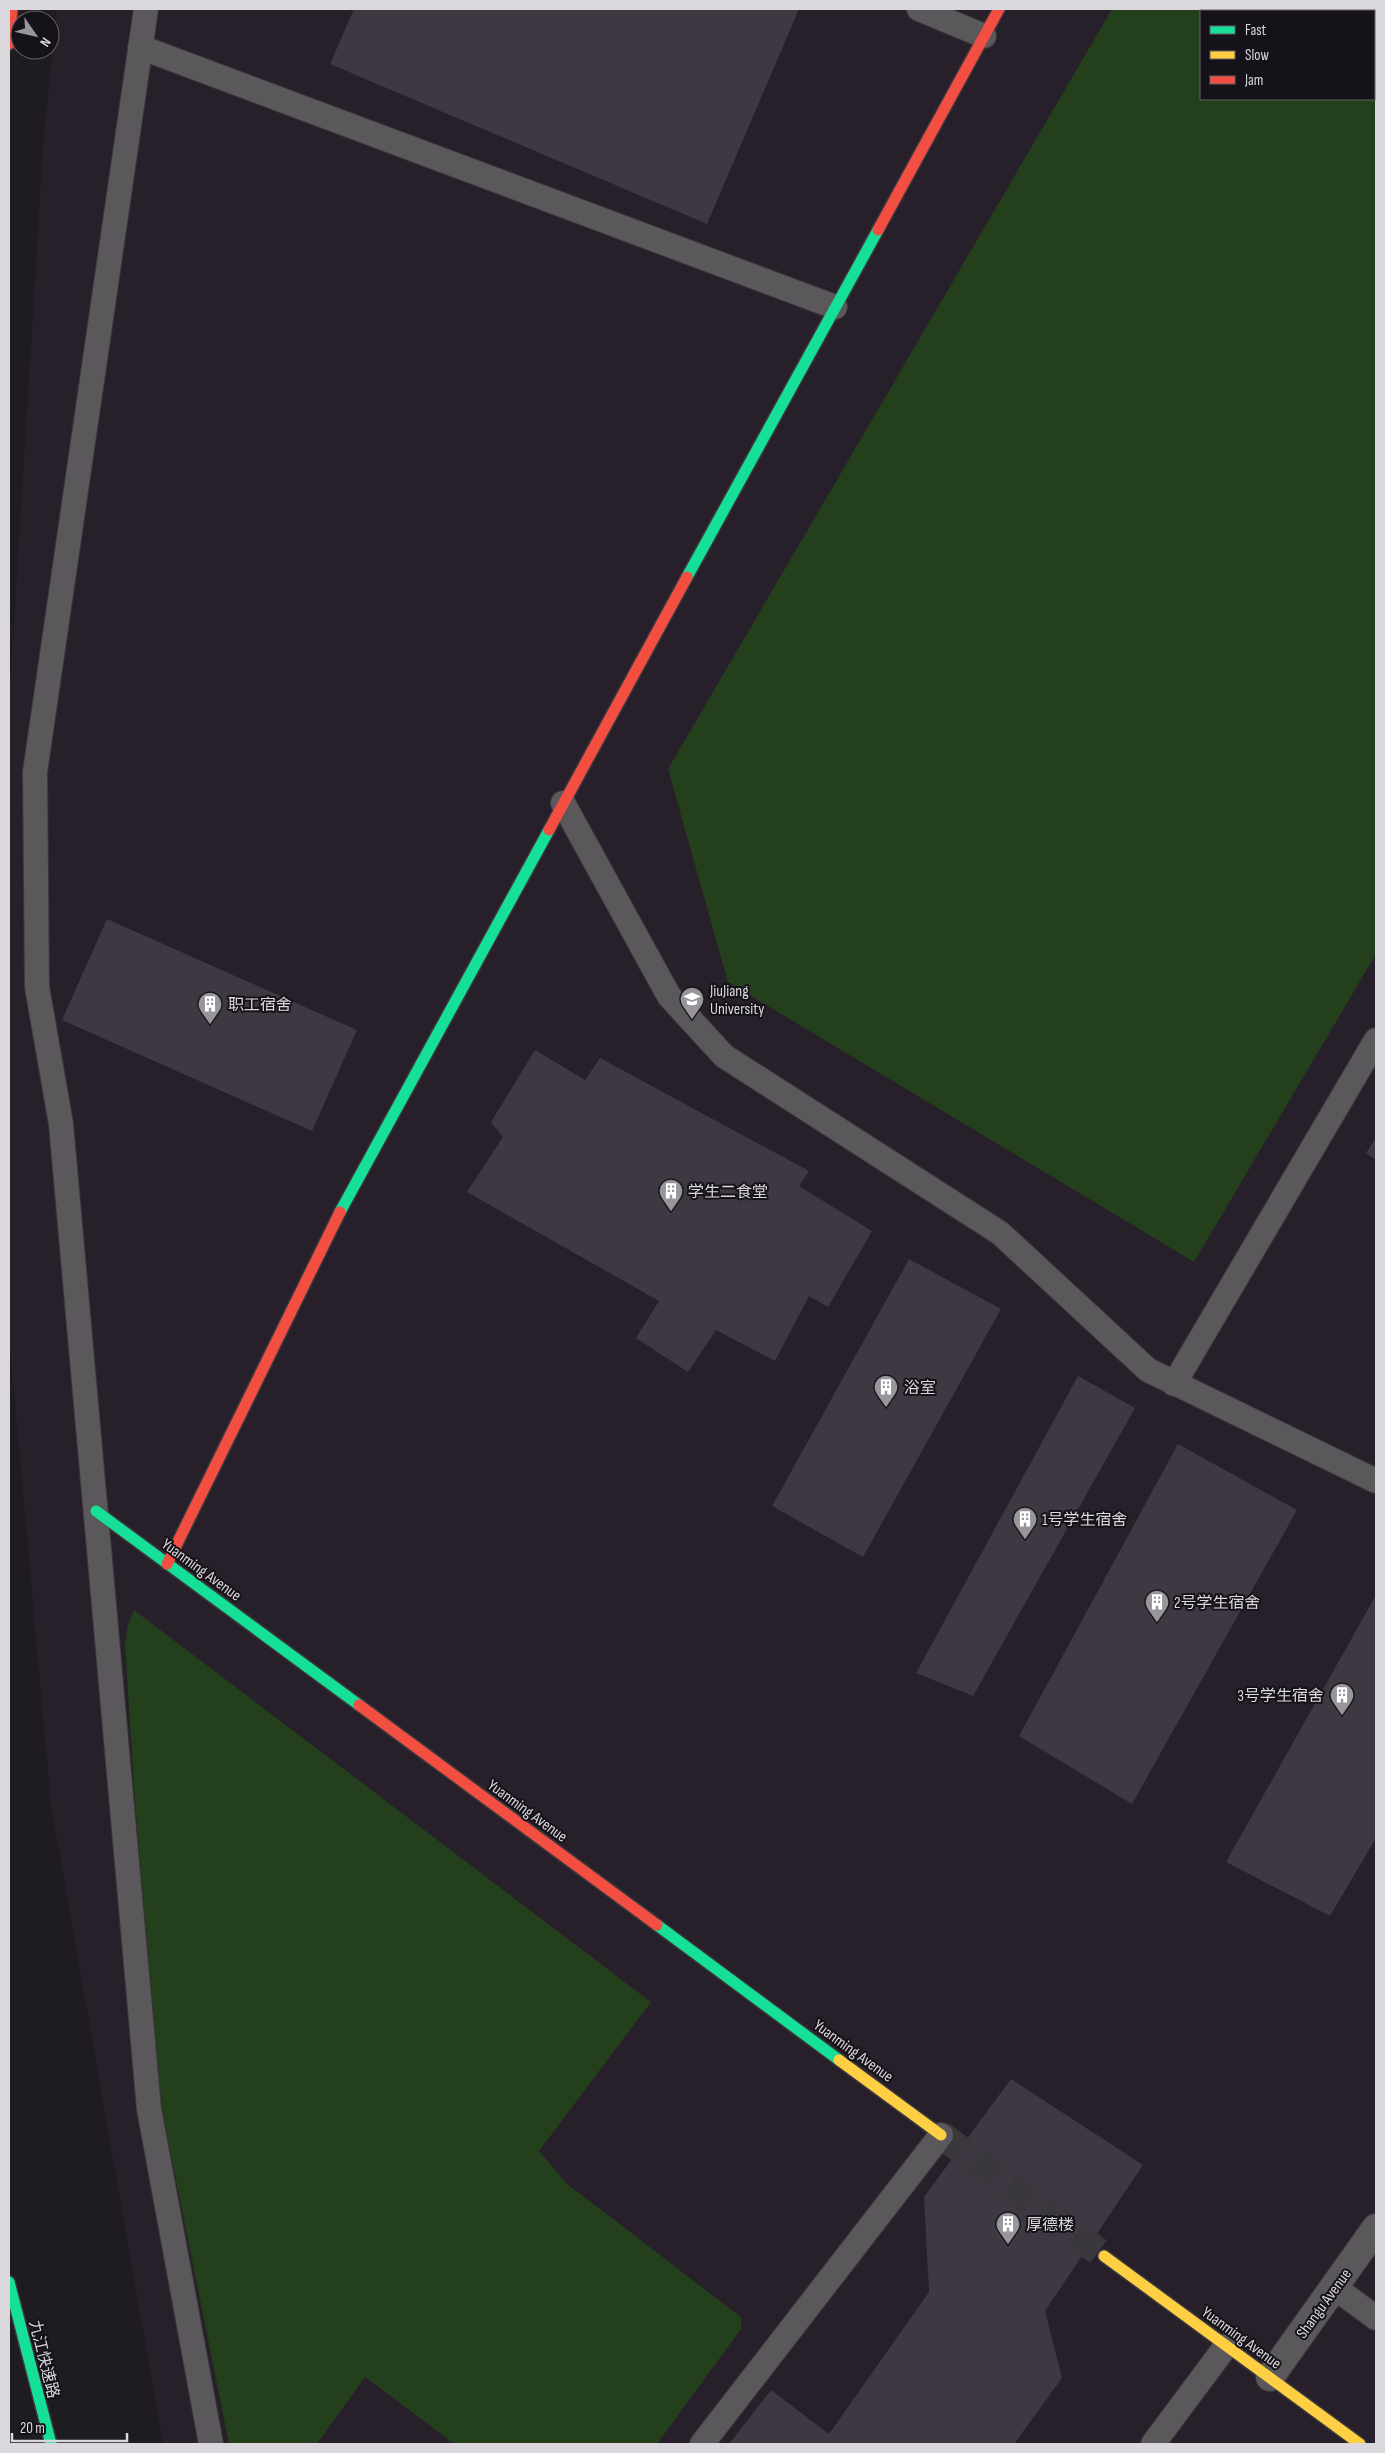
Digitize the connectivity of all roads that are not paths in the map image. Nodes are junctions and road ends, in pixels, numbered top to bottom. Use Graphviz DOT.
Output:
graph roads {
  1 [pos="12,9"];
  2 [pos="146,9"];
  3 [pos="919,9"];
  4 [pos="999,9"];
  5 [pos="984,36"];
  6 [pos="9,44"];
  7 [pos="140,47"];
  8 [pos="835,307"];
  9 [pos="563,803"];
  10 [pos="1376,1040"];
  11 [pos="1174,1384"];
  12 [pos="1376,1481"];
  13 [pos="96,1511"];
  14 [pos="167,1564"];
  15 [pos="940,2135"];
  16 [pos="1376,2228"];
  17 [pos="1104,2256"];
  18 [pos="9,2282"];
  19 [pos="1334,2287"];
  20 [pos="1376,2318"];
  21 [pos="1226,2346"];
  22 [pos="1270,2377"];
  23 [pos="51,2444"];
  24 [pos="211,2444"];
  25 [pos="702,2444"];
  26 [pos="1153,2444"];
  27 [pos="1360,2444"];
  1 -- 6 [label="main road"];
  2 -- 7 [label="lane"];
  3 -- 5 [label="lane"];
  4 -- 5 [label="main road"];
  5 -- 8 [label="main road"];
  7 -- 8 [label="lane"];
  7 -- 13 [label="lane"];
  8 -- 9 [label="main road"];
  9 -- 11 [label="lane"];
  9 -- 14 [label="main road"];
  10 -- 11 [label="lane"];
  11 -- 12 [label="lane"];
  13 -- 14 [label="main road, Yuanming Avenue"];
  13 -- 24 [label="lane"];
  14 -- 15 [label="main road, Yuanming Avenue"];
  15 -- 25 [label="lane"];
  16 -- 19 [label="street, Shangu Avenue"];
  17 -- 21 [label="main road, Yuanming Avenue"];
  18 -- 23 [label="main road, 九江快速路"];
  19 -- 20 [label="lane"];
  19 -- 22 [label="street, Shangu Avenue"];
  21 -- 22 [label="main road, Yuanming Avenue"];
  21 -- 26 [label="lane"];
  22 -- 27 [label="main road, Yuanming Avenue"];
}
